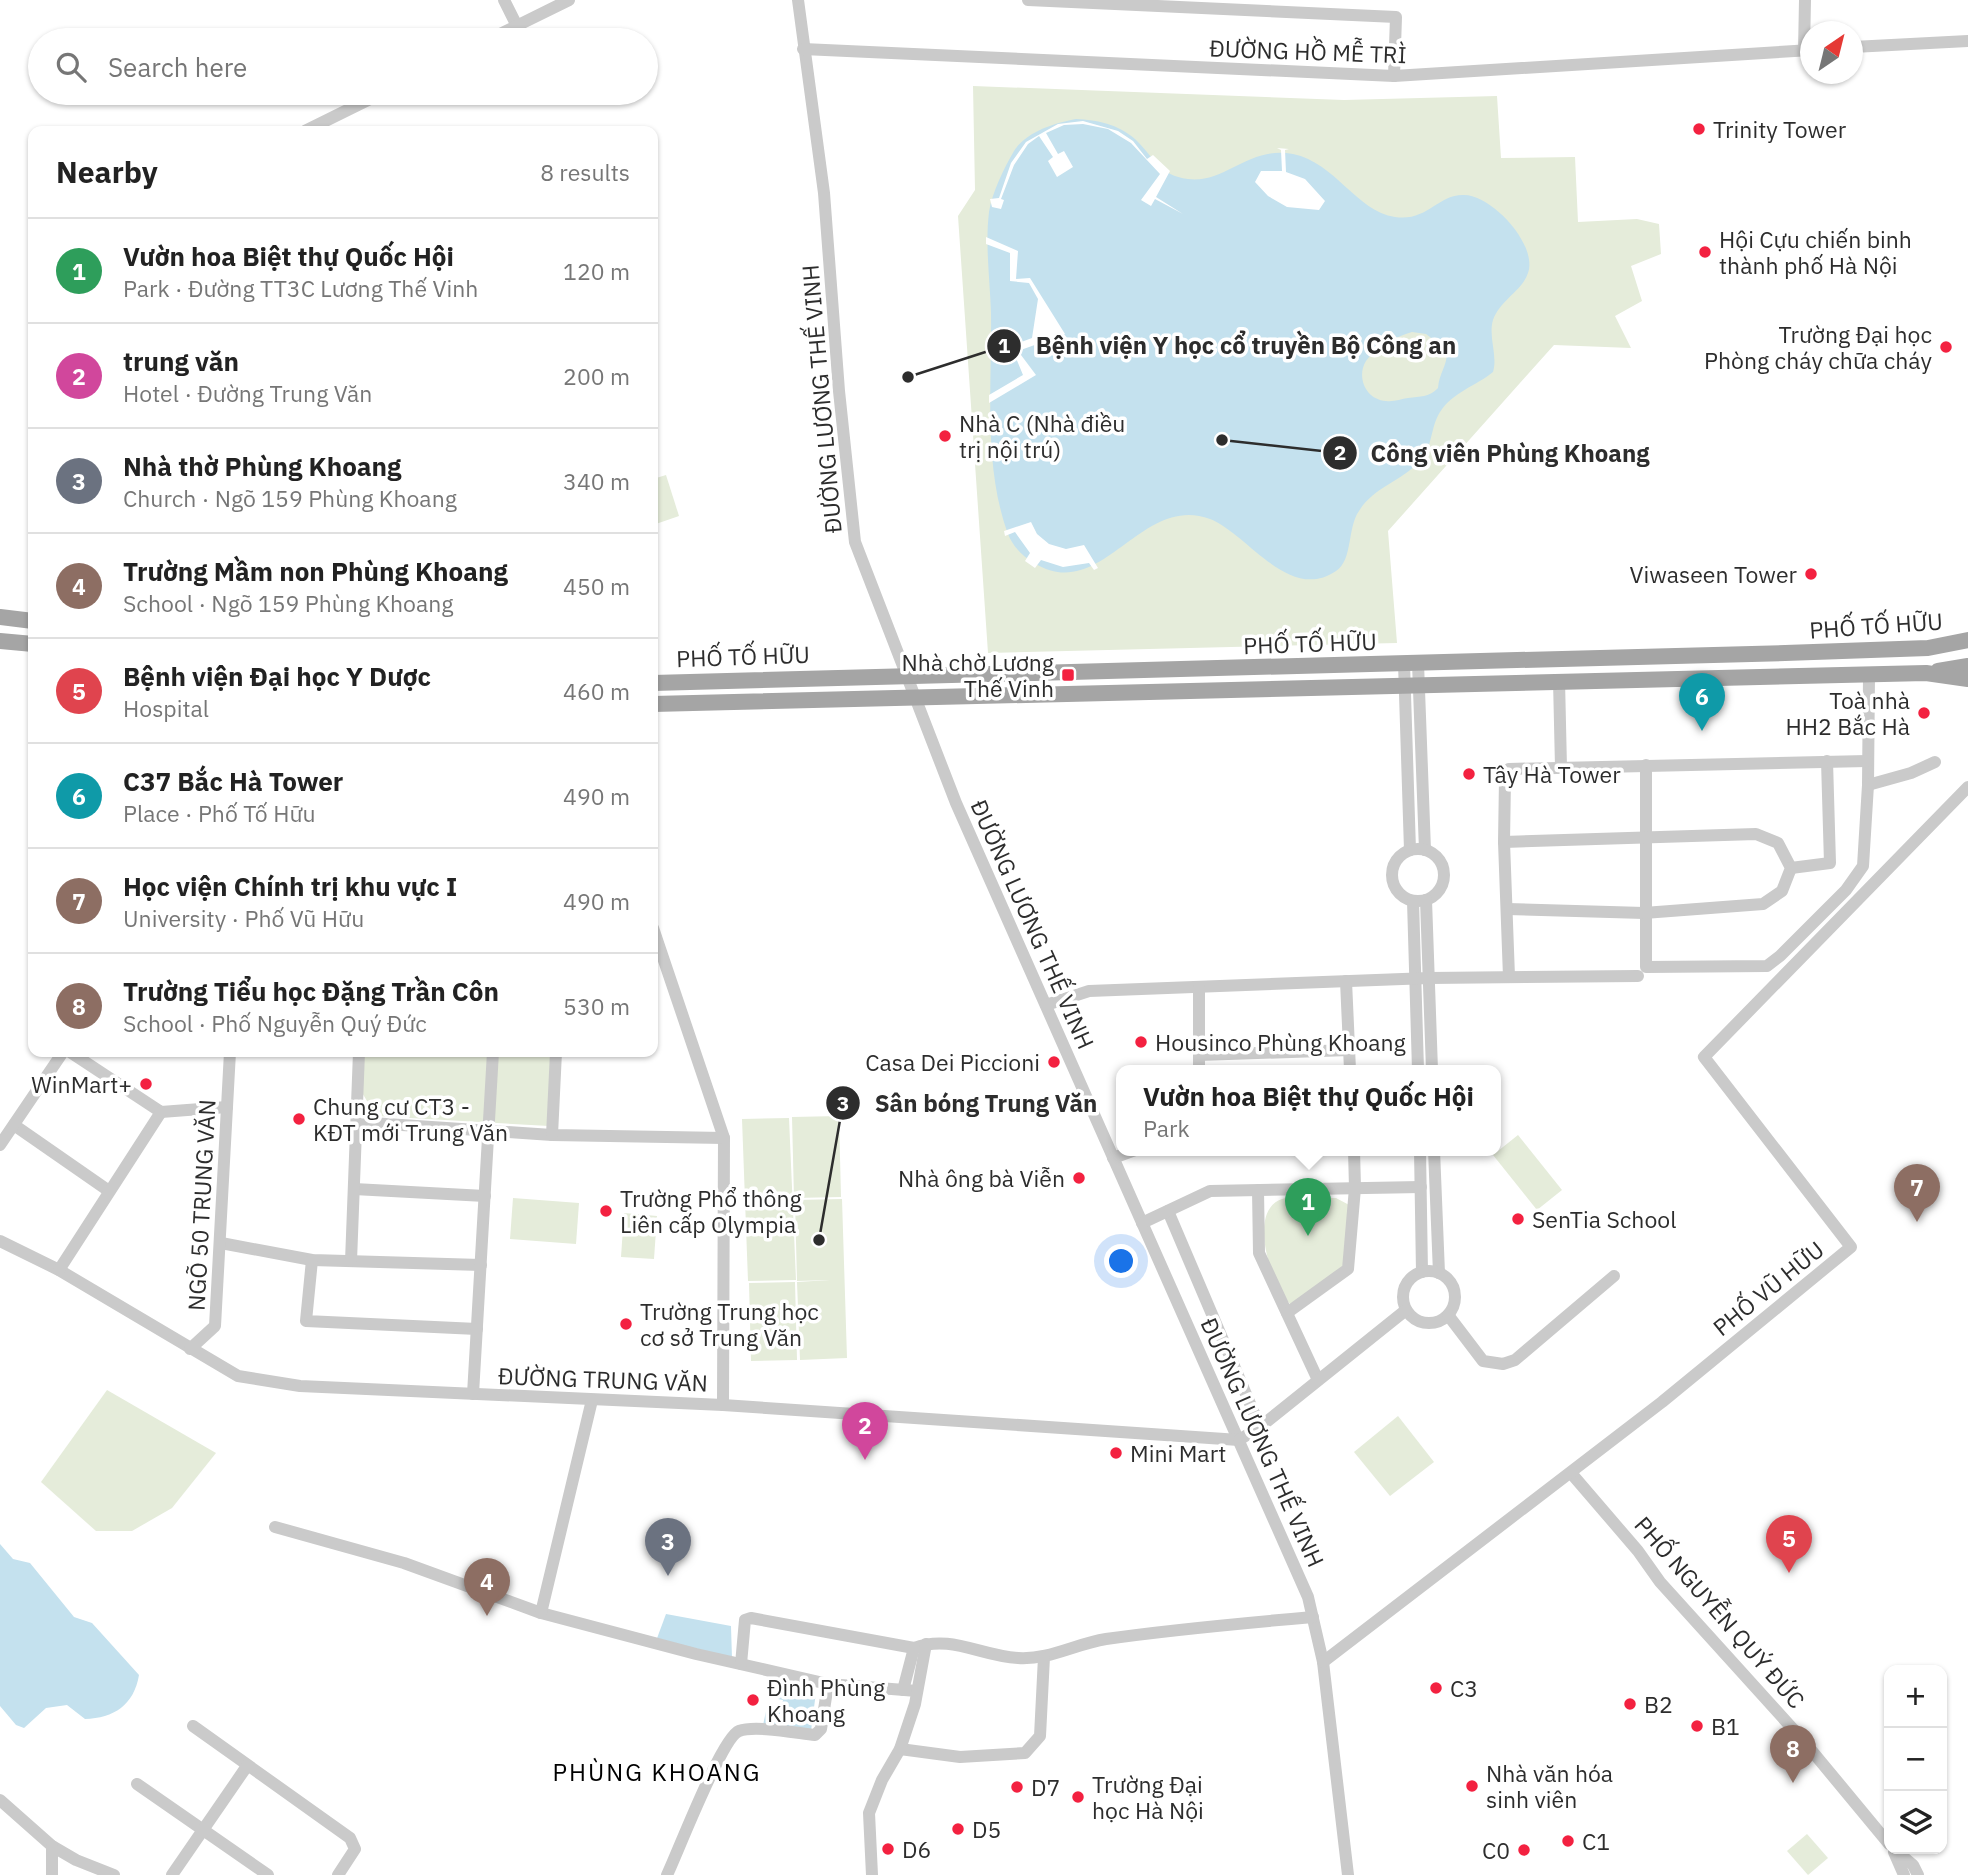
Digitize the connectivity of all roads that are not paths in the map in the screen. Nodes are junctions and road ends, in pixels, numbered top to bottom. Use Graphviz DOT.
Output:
graph roads {
  1 [pos="504,0"];
  2 [pos="569,0"];
  3 [pos="798,0"];
  4 [pos="1028,0"];
  5 [pos="1805,0"];
  6 [pos="1806,21"];
  7 [pos="517,26"];
  8 [pos="513,28"];
  9 [pos="1968,41"];
  10 [pos="1863,46"];
  11 [pos="803,49"];
  12 [pos="1800,51"];
  13 [pos="1394,76"];
  14 [pos="358,105"];
  15 [pos="315,126"];
  16 [pos="0,617"];
  17 [pos="28,620"];
  18 [pos="1968,640"];
  19 [pos="0,641"];
  20 [pos="28,644"];
  21 [pos="1928,648"];
  22 [pos="1968,652"];
  23 [pos="1411,663"];
  24 [pos="1968,666"];
  25 [pos="1926,673"];
  26 [pos="905,674"];
  27 [pos="1868,676"];
  28 [pos="1968,678"];
  29 [pos="1559,680"];
  30 [pos="658,683"];
  31 [pos="1412,684"];
  32 [pos="915,699"];
  33 [pos="658,704"];
  34 [pos="1827,761"];
  35 [pos="1867,761"];
  36 [pos="1934,762"];
  37 [pos="1646,765"];
  38 [pos="1561,767"];
  39 [pos="1868,785"];
  40 [pos="1968,787"];
  41 [pos="1646,835"];
  42 [pos="1504,842"];
  43 [pos="1410,850"];
  44 [pos="1425,850"];
  45 [pos="1791,868"];
  46 [pos="1419,901"];
  47 [pos="1507,909"];
  48 [pos="1644,913"];
  49 [pos="659,962"];
  50 [pos="1509,976"];
  51 [pos="1638,976"];
  52 [pos="1429,978"];
  53 [pos="1415,979"];
  54 [pos="1346,981"];
  55 [pos="1199,987"];
  56 [pos="1046,1005"];
  57 [pos="1349,1050"];
  58 [pos="1199,1055"];
  59 [pos="60,1057"];
  60 [pos="78,1057"];
  61 [pos="230,1057"];
  62 [pos="359,1057"];
  63 [pos="493,1057"];
  64 [pos="556,1057"];
  65 [pos="1199,1065"];
  66 [pos="1350,1065"];
  67 [pos="1418,1065"];
  68 [pos="1432,1065"];
  69 [pos="227,1107"];
  70 [pos="161,1112"];
  71 [pos="357,1122"];
  72 [pos="14,1125"];
  73 [pos="489,1129"];
  74 [pos="552,1135"];
  75 [pos="723,1138"];
  76 [pos="0,1145"];
  77 [pos="1118,1156"];
  78 [pos="1354,1156"];
  79 [pos="1420,1156"];
  80 [pos="1434,1156"];
  81 [pos="1113,1158"];
  82 [pos="1421,1187"];
  83 [pos="1355,1188"];
  84 [pos="354,1189"];
  85 [pos="1258,1190"];
  86 [pos="109,1192"];
  87 [pos="485,1196"];
  88 [pos="1168,1211"];
  89 [pos="1142,1223"];
  90 [pos="0,1241"];
  91 [pos="221,1243"];
  92 [pos="312,1260"];
  93 [pos="351,1261"];
  94 [pos="481,1265"];
  95 [pos="59,1270"];
  96 [pos="1422,1272"];
  97 [pos="1438,1273"];
  98 [pos="1614,1276"];
  99 [pos="1406,1310"];
  100 [pos="1287,1313"];
  101 [pos="1448,1315"];
  102 [pos="477,1329"];
  103 [pos="190,1349"];
  104 [pos="1318,1380"];
  105 [pos="473,1394"];
  106 [pos="592,1400"];
  107 [pos="723,1405"];
  108 [pos="1260,1427"];
  109 [pos="1239,1440"];
  110 [pos="1571,1473"];
  111 [pos="275,1527"];
  112 [pos="541,1613"];
  113 [pos="1313,1617"];
  114 [pos="920,1646"];
  115 [pos="1044,1657"];
  116 [pos="1323,1662"];
  117 [pos="741,1664"];
  118 [pos="828,1684"];
  119 [pos="903,1690"];
  120 [pos="917,1691"];
  121 [pos="193,1726"];
  122 [pos="900,1749"];
  123 [pos="247,1766"];
  124 [pos="137,1784"];
  125 [pos="0,1800"];
  126 [pos="204,1829"];
  127 [pos="1884,1837"];
  128 [pos="52,1846"];
  129 [pos="1897,1854"];
  130 [pos="76,1860"];
  131 [pos="1910,1872"];
  132 [pos="52,1875"];
  133 [pos="74,1875"];
  134 [pos="114,1875"];
  135 [pos="172,1875"];
  136 [pos="268,1875"];
  137 [pos="338,1875"];
  138 [pos="667,1875"];
  139 [pos="872,1875"];
  140 [pos="1348,1875"];
  1 -- 7 [label="street"];
  2 -- 7 [label="street"];
  3 -- 11 [label="street, ĐƯỜNG LƯƠNG THẾ VINH"];
  4 -- 13 [label="street"];
  5 -- 6 [label="street"];
  7 -- 8 [label="street"];
  9 -- 10 [label="street"];
  11 -- 13 [label="street, ĐƯỜNG HỒ MỄ TRÌ"];
  11 -- 26 [label="street, ĐƯỜNG LƯƠNG THẾ VINH"];
  12 -- 13 [label="street, ĐƯỜNG HỒ MỄ TRÌ"];
  14 -- 15 [label="street"];
  16 -- 17 [label="main road"];
  18 -- 21 [label="main road, PHỐ TỐ HỮU"];
  19 -- 20 [label="main road"];
  21 -- 22 [label="main road"];
  21 -- 23 [label="main road, PHỐ TỐ HỮU"];
  23 -- 26 [label="main road, PHỐ TỐ HỮU"];
  23 -- 31 [label="street"];
  24 -- 25 [label="main road"];
  25 -- 27 [label="main road, PHỐ TỐ HỮU"];
  25 -- 28 [label="main road, PHỐ TỐ HỮU"];
  26 -- 30 [label="main road, PHỐ TỐ HỮU"];
  26 -- 32 [label="street, ĐƯỜNG LƯƠNG THẾ VINH"];
  27 -- 29 [label="main road, PHỐ TỐ HỮU"];
  27 -- 35 [label="street"];
  29 -- 31 [label="main road, PHỐ TỐ HỮU"];
  29 -- 38 [label="street"];
  31 -- 32 [label="main road, PHỐ TỐ HỮU"];
  31 -- 43 [label="street"];
  31 -- 44 [label="street"];
  32 -- 33 [label="main road, PHỐ TỐ HỮU"];
  32 -- 56 [label="street, ĐƯỜNG LƯƠNG THẾ VINH"];
  34 -- 35 [label="street"];
  34 -- 37 [label="street"];
  34 -- 45 [label="street"];
  35 -- 39 [label="street"];
  36 -- 39 [label="street"];
  37 -- 38 [label="street"];
  37 -- 41 [label="street"];
  38 -- 42 [label="street"];
  39 -- 48 [label="street"];
  40 -- 110 [label="street, PHỐ VŨ HỮU"];
  41 -- 42 [label="street"];
  41 -- 45 [label="street"];
  41 -- 48 [label="street"];
  42 -- 47 [label="street"];
  43 -- 44 [label="street"];
  43 -- 46 [label="street"];
  44 -- 46 [label="street"];
  45 -- 48 [label="street"];
  46 -- 52 [label="street"];
  46 -- 53 [label="street"];
  47 -- 48 [label="street"];
  47 -- 50 [label="street"];
  49 -- 75 [label="street"];
  50 -- 51 [label="street"];
  50 -- 52 [label="street"];
  52 -- 53 [label="street"];
  52 -- 68 [label="street"];
  53 -- 54 [label="street"];
  53 -- 67 [label="street"];
  54 -- 55 [label="street"];
  54 -- 57 [label="street"];
  55 -- 56 [label="street"];
  55 -- 58 [label="street"];
  56 -- 81 [label="street, ĐƯỜNG LƯƠNG THẾ VINH"];
  57 -- 58 [label="street"];
  57 -- 66 [label="street"];
  58 -- 65 [label="street"];
  59 -- 72 [label="street"];
  60 -- 70 [label="street"];
  61 -- 69 [label="street, NGÕ 50 TRUNG VĂN"];
  62 -- 71 [label="street"];
  63 -- 73 [label="street"];
  64 -- 74 [label="street"];
  69 -- 70 [label="street"];
  69 -- 91 [label="street, NGÕ 50 TRUNG VĂN"];
  70 -- 86 [label="street"];
  71 -- 73 [label="street"];
  71 -- 84 [label="street"];
  72 -- 76 [label="street"];
  72 -- 86 [label="street"];
  73 -- 74 [label="street"];
  73 -- 87 [label="street"];
  74 -- 75 [label="street"];
  75 -- 107 [label="street"];
  77 -- 81 [label="street"];
  78 -- 83 [label="street"];
  79 -- 82 [label="street"];
  80 -- 97 [label="street"];
  81 -- 89 [label="street, ĐƯỜNG LƯƠNG THẾ VINH"];
  82 -- 83 [label="street"];
  82 -- 96 [label="street"];
  83 -- 85 [label="street"];
  83 -- 100 [label="street"];
  84 -- 87 [label="street"];
  84 -- 93 [label="street"];
  85 -- 88 [label="street"];
  85 -- 100 [label="street"];
  86 -- 95 [label="street"];
  87 -- 94 [label="street"];
  88 -- 89 [label="street"];
  88 -- 108 [label="street"];
  89 -- 109 [label="street, ĐƯỜNG LƯƠNG THẾ VINH"];
  90 -- 95 [label="street, ĐƯỜNG TRUNG VĂN"];
  91 -- 92 [label="street"];
  91 -- 103 [label="street, NGÕ 50 TRUNG VĂN"];
  92 -- 93 [label="street"];
  92 -- 102 [label="street"];
  93 -- 94 [label="street"];
  94 -- 102 [label="street"];
  95 -- 103 [label="street, ĐƯỜNG TRUNG VĂN"];
  96 -- 97 [label="street"];
  96 -- 99 [label="street"];
  97 -- 101 [label="street"];
  98 -- 101 [label="street"];
  99 -- 101 [label="street"];
  99 -- 104 [label="street"];
  100 -- 104 [label="street"];
  102 -- 105 [label="street"];
  103 -- 105 [label="street, ĐƯỜNG TRUNG VĂN"];
  104 -- 108 [label="street"];
  105 -- 106 [label="street, ĐƯỜNG TRUNG VĂN"];
  106 -- 107 [label="street, ĐƯỜNG TRUNG VĂN"];
  106 -- 112 [label="street"];
  107 -- 109 [label="street, ĐƯỜNG TRUNG VĂN"];
  108 -- 109 [label="street"];
  109 -- 113 [label="street, ĐƯỜNG LƯƠNG THẾ VINH"];
  110 -- 116 [label="street, PHỐ VŨ HỮU"];
  110 -- 127 [label="street, PHỐ NGUYỄN QUÝ ĐỨC"];
  111 -- 112 [label="street"];
  112 -- 117 [label="street"];
  113 -- 115 [label="street"];
  113 -- 116 [label="street, ĐƯỜNG LƯƠNG THẾ VINH"];
  114 -- 115 [label="street"];
  114 -- 117 [label="street"];
  114 -- 119 [label="street"];
  114 -- 120 [label="street"];
  115 -- 122 [label="street"];
  116 -- 140 [label="street, ĐƯỜNG LƯƠNG THẾ VINH"];
  117 -- 118 [label="street"];
  118 -- 119 [label="street"];
  118 -- 138 [label="street"];
  119 -- 120 [label="street"];
  120 -- 122 [label="street"];
  121 -- 123 [label="street"];
  122 -- 139 [label="street"];
  123 -- 126 [label="street"];
  123 -- 137 [label="street"];
  124 -- 126 [label="street"];
  125 -- 128 [label="street"];
  126 -- 135 [label="street"];
  126 -- 136 [label="street"];
  128 -- 130 [label="street"];
  128 -- 132 [label="street"];
  129 -- 131 [label="street, PHỐ NGUYỄN QUÝ ĐỨC"];
  130 -- 133 [label="street"];
  130 -- 134 [label="street"];
}
